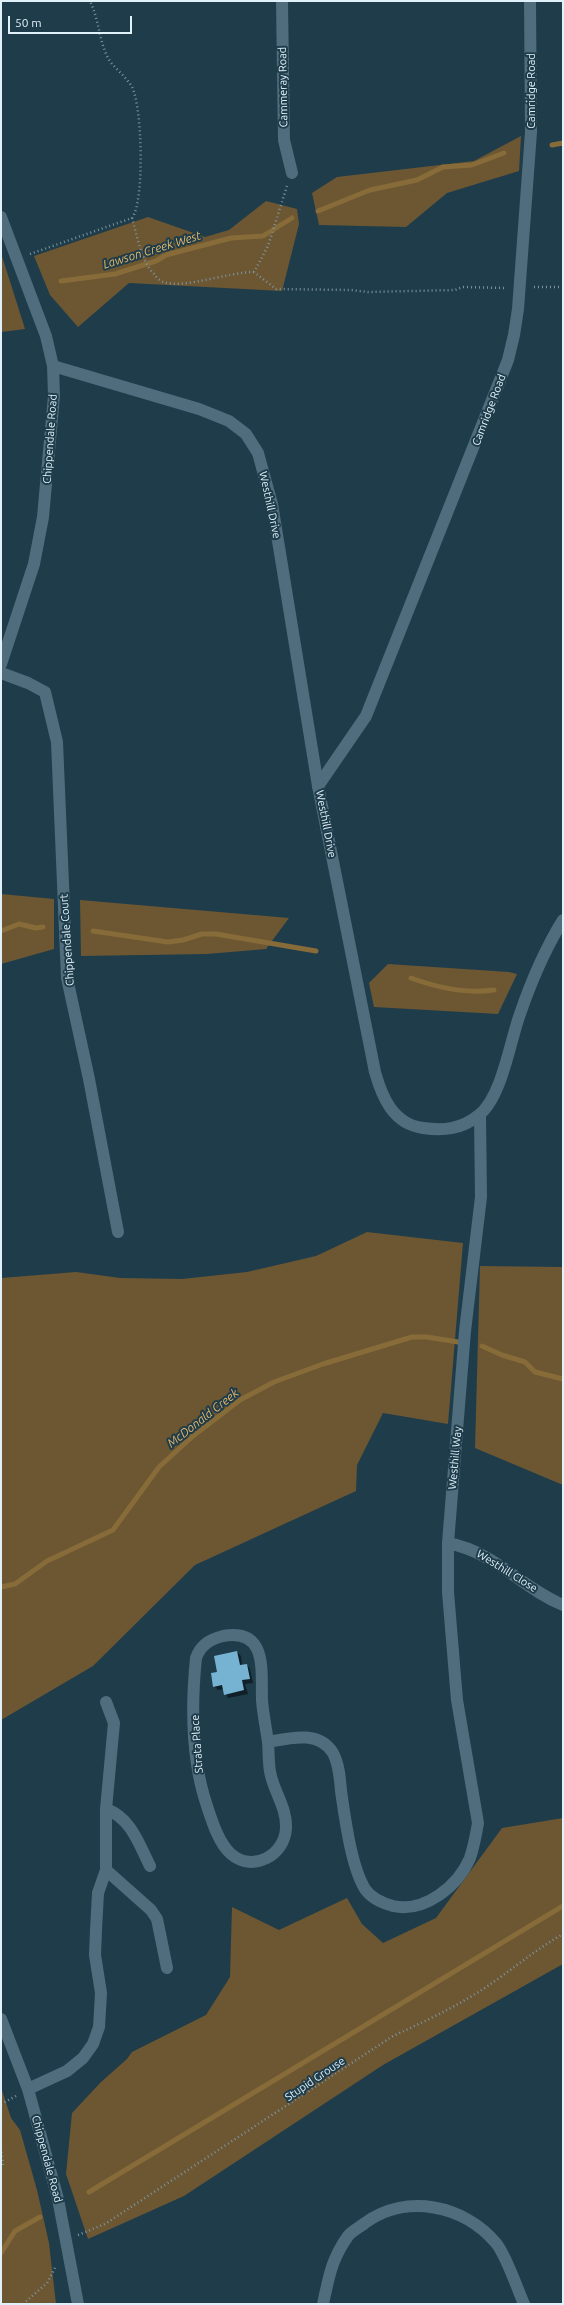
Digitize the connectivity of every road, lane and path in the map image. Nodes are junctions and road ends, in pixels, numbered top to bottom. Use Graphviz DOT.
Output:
graph roads {
  1 [pos="90,1"];
  2 [pos="282,1"];
  3 [pos="530,1"];
  4 [pos="292,173"];
  5 [pos="283,195"];
  6 [pos="1,217"];
  7 [pos="132,218"];
  8 [pos="30,254"];
  9 [pos="254,272"];
  10 [pos="510,287"];
  11 [pos="529,287"];
  12 [pos="563,287"];
  13 [pos="53,366"];
  14 [pos="1,664"];
  15 [pos="1,673"];
  16 [pos="318,786"];
  17 [pos="563,920"];
  18 [pos="480,1114"];
  19 [pos="118,1232"];
  20 [pos="448,1543"];
  21 [pos="563,1604"];
  22 [pos="106,1702"];
  23 [pos="268,1742"];
  24 [pos="106,1809"];
  25 [pos="150,1866"];
  26 [pos="106,1870"];
  27 [pos="563,1934"];
  28 [pos="167,1968"];
  29 [pos="1,2019"];
  30 [pos="28,2089"];
  31 [pos="1,2148"];
  32 [pos="1,2167"];
  33 [pos="76,2236"];
  34 [pos="56,2266"];
  35 [pos="23,2304"];
  36 [pos="78,2304"];
  37 [pos="323,2304"];
  38 [pos="524,2304"];
  1 -- 7 [label="path"];
  2 -- 4 [label="street, Cammeray Road"];
  3 -- 16 [label="street, Camridge Road"];
  5 -- 9 [label="path"];
  6 -- 13 [label="street, Chippendale Road"];
  7 -- 8 [label="path"];
  7 -- 9 [label="path"];
  9 -- 10 [label="path"];
  11 -- 12 [label="path"];
  13 -- 14 [label="street, Chippendale Road"];
  13 -- 16 [label="street, Westhill Drive"];
  15 -- 19 [label="street, Chippendale Court"];
  16 -- 18 [label="street, Westhill Drive"];
  17 -- 18 [label="street, Westhill Drive"];
  18 -- 20 [label="street, Westhill Way"];
  20 -- 21 [label="street, Westhill Close"];
  20 -- 23 [label="street, Westhill Way"];
  22 -- 24 [label="street"];
  23 -- 23 [label="street, Strata Place"];
  24 -- 25 [label="street"];
  24 -- 26 [label="street"];
  26 -- 28 [label="street"];
  26 -- 30 [label="street"];
  27 -- 33 [label="path, Stupid Grouse"];
  29 -- 30 [label="street, Chippendale Road"];
  30 -- 36 [label="street, Chippendale Road"];
  31 -- 32 [label="path"];
  34 -- 35 [label="path"];
  37 -- 38 [label="street"];
}
